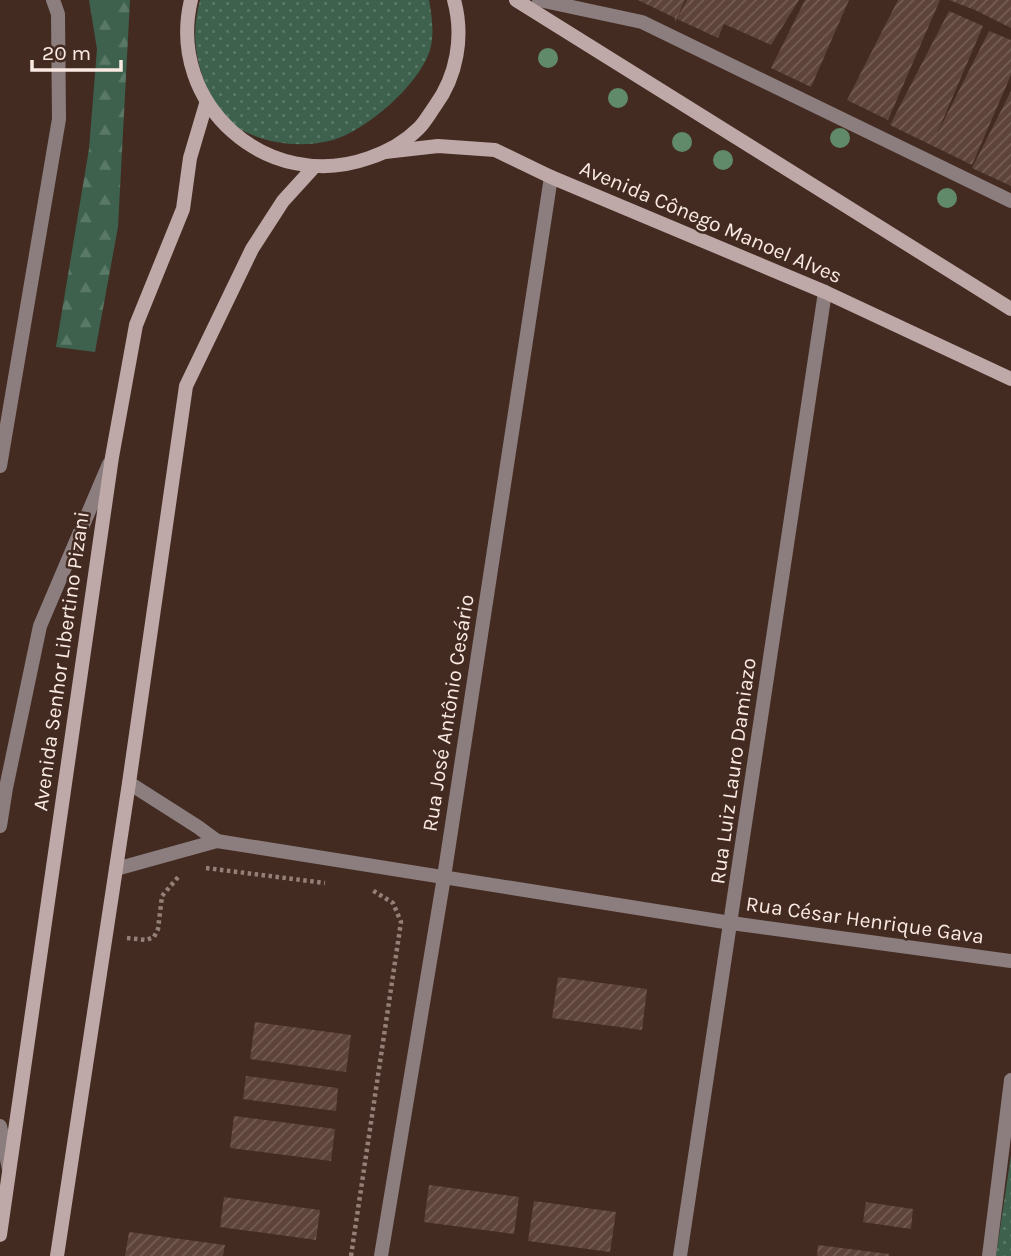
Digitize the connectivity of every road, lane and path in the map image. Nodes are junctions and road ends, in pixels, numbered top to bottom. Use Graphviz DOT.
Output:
graph roads {
  1 [pos="53,0"];
  2 [pos="191,0"];
  3 [pos="454,0"];
  4 [pos="516,0"];
  5 [pos="539,0"];
  6 [pos="206,104"];
  7 [pos="385,152"];
  8 [pos="314,167"];
  9 [pos="551,177"];
  10 [pos="1011,201"];
  11 [pos="825,292"];
  12 [pos="1011,309"];
  13 [pos="1011,379"];
  14 [pos="112,457"];
  15 [pos="0,466"];
  16 [pos="129,783"];
  17 [pos="2,806"];
  18 [pos="0,826"];
  19 [pos="217,841"];
  20 [pos="195,866"];
  21 [pos="116,869"];
  22 [pos="188,870"];
  23 [pos="443,877"];
  24 [pos="332,884"];
  25 [pos="359,888"];
  26 [pos="731,923"];
  27 [pos="106,935"];
  28 [pos="1011,961"];
  29 [pos="1011,1080"];
  30 [pos="0,1126"];
  31 [pos="10,1172"];
  32 [pos="0,1235"];
  33 [pos="57,1256"];
  34 [pos="351,1256"];
  35 [pos="381,1256"];
  36 [pos="680,1256"];
  37 [pos="989,1256"];
  1 -- 15 [label="street"];
  2 -- 6 [label="street"];
  3 -- 7 [label="street"];
  4 -- 12 [label="street"];
  5 -- 10 [label="street"];
  6 -- 8 [label="street"];
  6 -- 14 [label="street, Avenida Senhor Libertino Pizani"];
  7 -- 8 [label="street"];
  7 -- 9 [label="street, Avenida Cônego Manoel Alves"];
  8 -- 16 [label="street"];
  9 -- 11 [label="street, Avenida Cônego Manoel Alves"];
  9 -- 23 [label="street, Rua José Antônio Cesário"];
  11 -- 13 [label="street, Avenida Cônego Manoel Alves"];
  11 -- 26 [label="street, Rua Luiz Lauro Damiazo"];
  14 -- 17 [label="street"];
  14 -- 31 [label="street, Avenida Senhor Libertino Pizani"];
  16 -- 19 [label="street, Rua César Henrique Gava"];
  16 -- 21 [label="street"];
  17 -- 18 [label="street"];
  19 -- 21 [label="street, Rua César Henrique Gava"];
  19 -- 23 [label="street, Rua César Henrique Gava"];
  20 -- 24 [label="path"];
  21 -- 27 [label="street"];
  22 -- 27 [label="path"];
  23 -- 26 [label="street, Rua César Henrique Gava"];
  23 -- 35 [label="street, Rua José Antônio Cesário"];
  25 -- 34 [label="path"];
  26 -- 28 [label="street, Rua César Henrique Gava"];
  26 -- 36 [label="street, Rua Luiz Lauro Damiazo"];
  27 -- 33 [label="street"];
  29 -- 37 [label="street"];
  30 -- 31 [label="street"];
  31 -- 32 [label="street, Avenida Senhor Libertino Pizani"];
}
